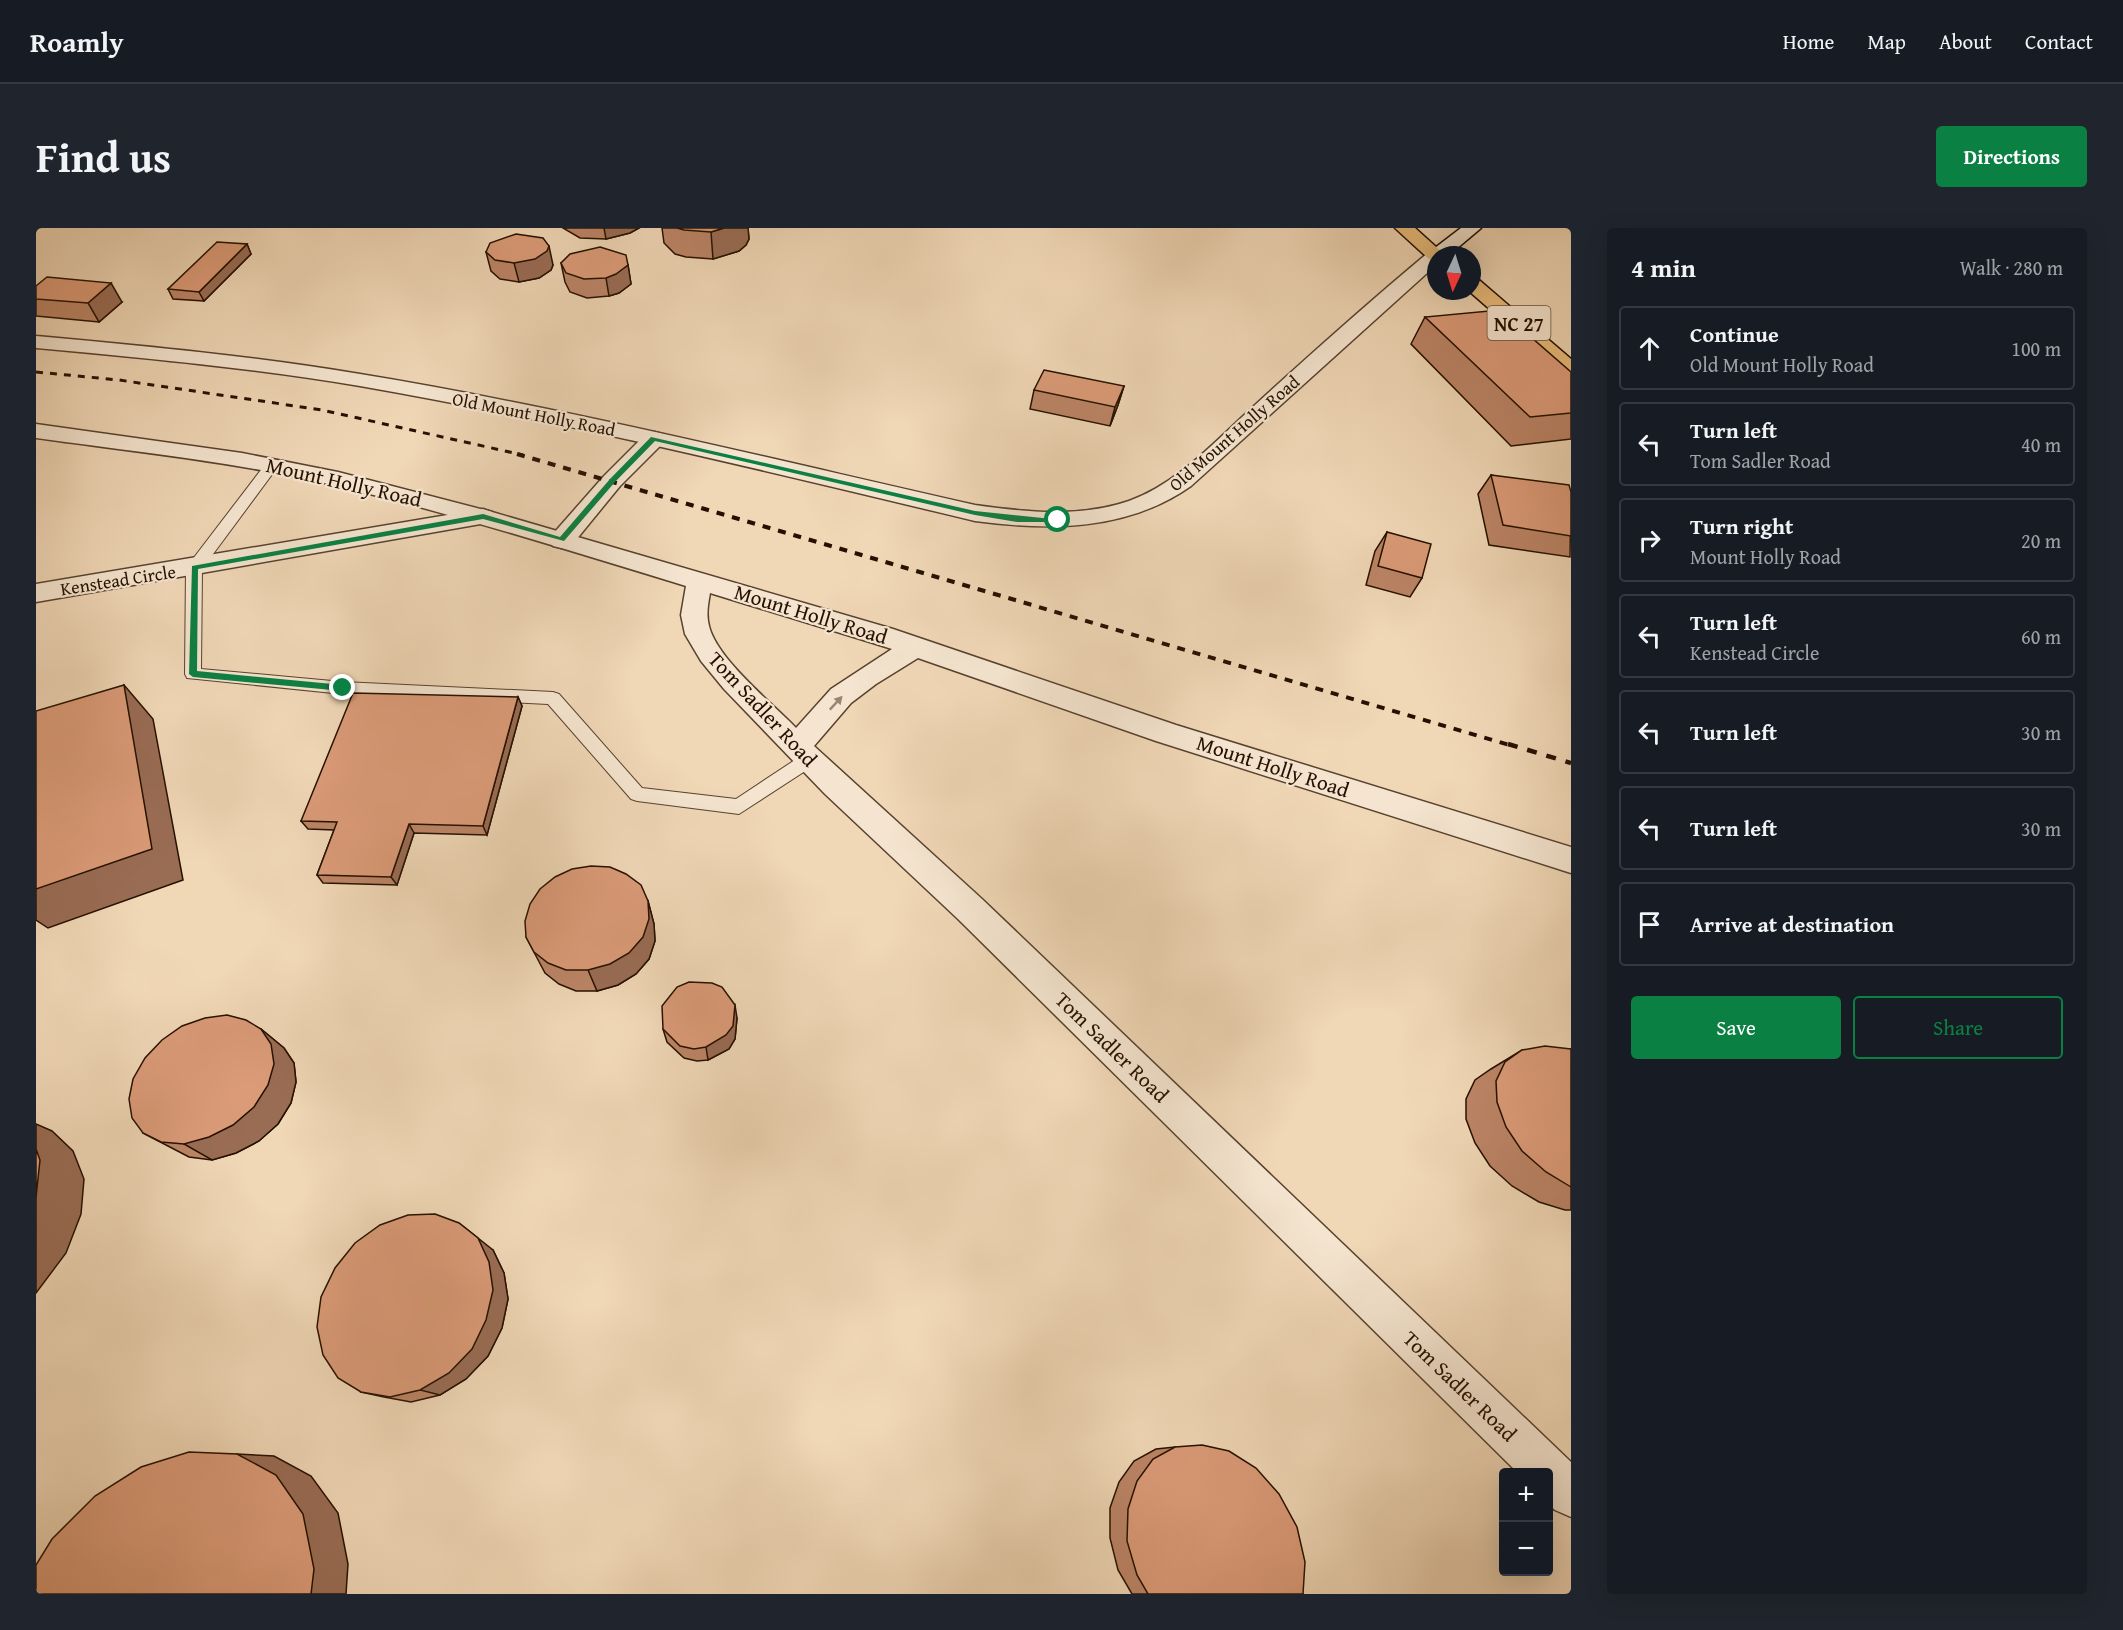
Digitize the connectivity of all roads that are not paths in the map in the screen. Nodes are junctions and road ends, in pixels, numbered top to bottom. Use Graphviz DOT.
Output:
graph roads {
  1 [pos="1404,228"];
  2 [pos="1472,228"];
  3 [pos="1449,246"];
  4 [pos="1427,247"];
  5 [pos="1427,263"];
  6 [pos="1481,292"];
  7 [pos="36,342"];
  8 [pos="1571,370"];
  9 [pos="36,431"];
  10 [pos="654,439"];
  11 [pos="272,465"];
  12 [pos="483,517"];
  13 [pos="562,540"];
  14 [pos="194,567"];
  15 [pos="700,581"];
  16 [pos="36,593"];
  17 [pos="916,647"];
  18 [pos="803,753"];
  19 [pos="1571,860"];
  20 [pos="1571,1494"];
  1 -- 4 [label="main road"];
  2 -- 3 [label="street, Old Mount Holly Road"];
  5 -- 10 [label="street, Old Mount Holly Road"];
  6 -- 8 [label="main road, NC 27"];
  7 -- 10 [label="street, Old Mount Holly Road"];
  9 -- 11 [label="street, Mount Holly Road"];
  10 -- 13 [label="street"];
  11 -- 12 [label="street, Mount Holly Road"];
  11 -- 14 [label="lane"];
  12 -- 13 [label="street, Mount Holly Road"];
  12 -- 14 [label="street, Kenstead Circle"];
  13 -- 15 [label="street, Mount Holly Road"];
  14 -- 16 [label="street, Kenstead Circle"];
  14 -- 18 [label="lane"];
  15 -- 17 [label="street, Mount Holly Road"];
  15 -- 18 [label="street, Tom Sadler Road"];
  18 -- 17 [label="street, one-way"];
  17 -- 19 [label="street, Mount Holly Road"];
  18 -- 20 [label="street, Tom Sadler Road"];
}
